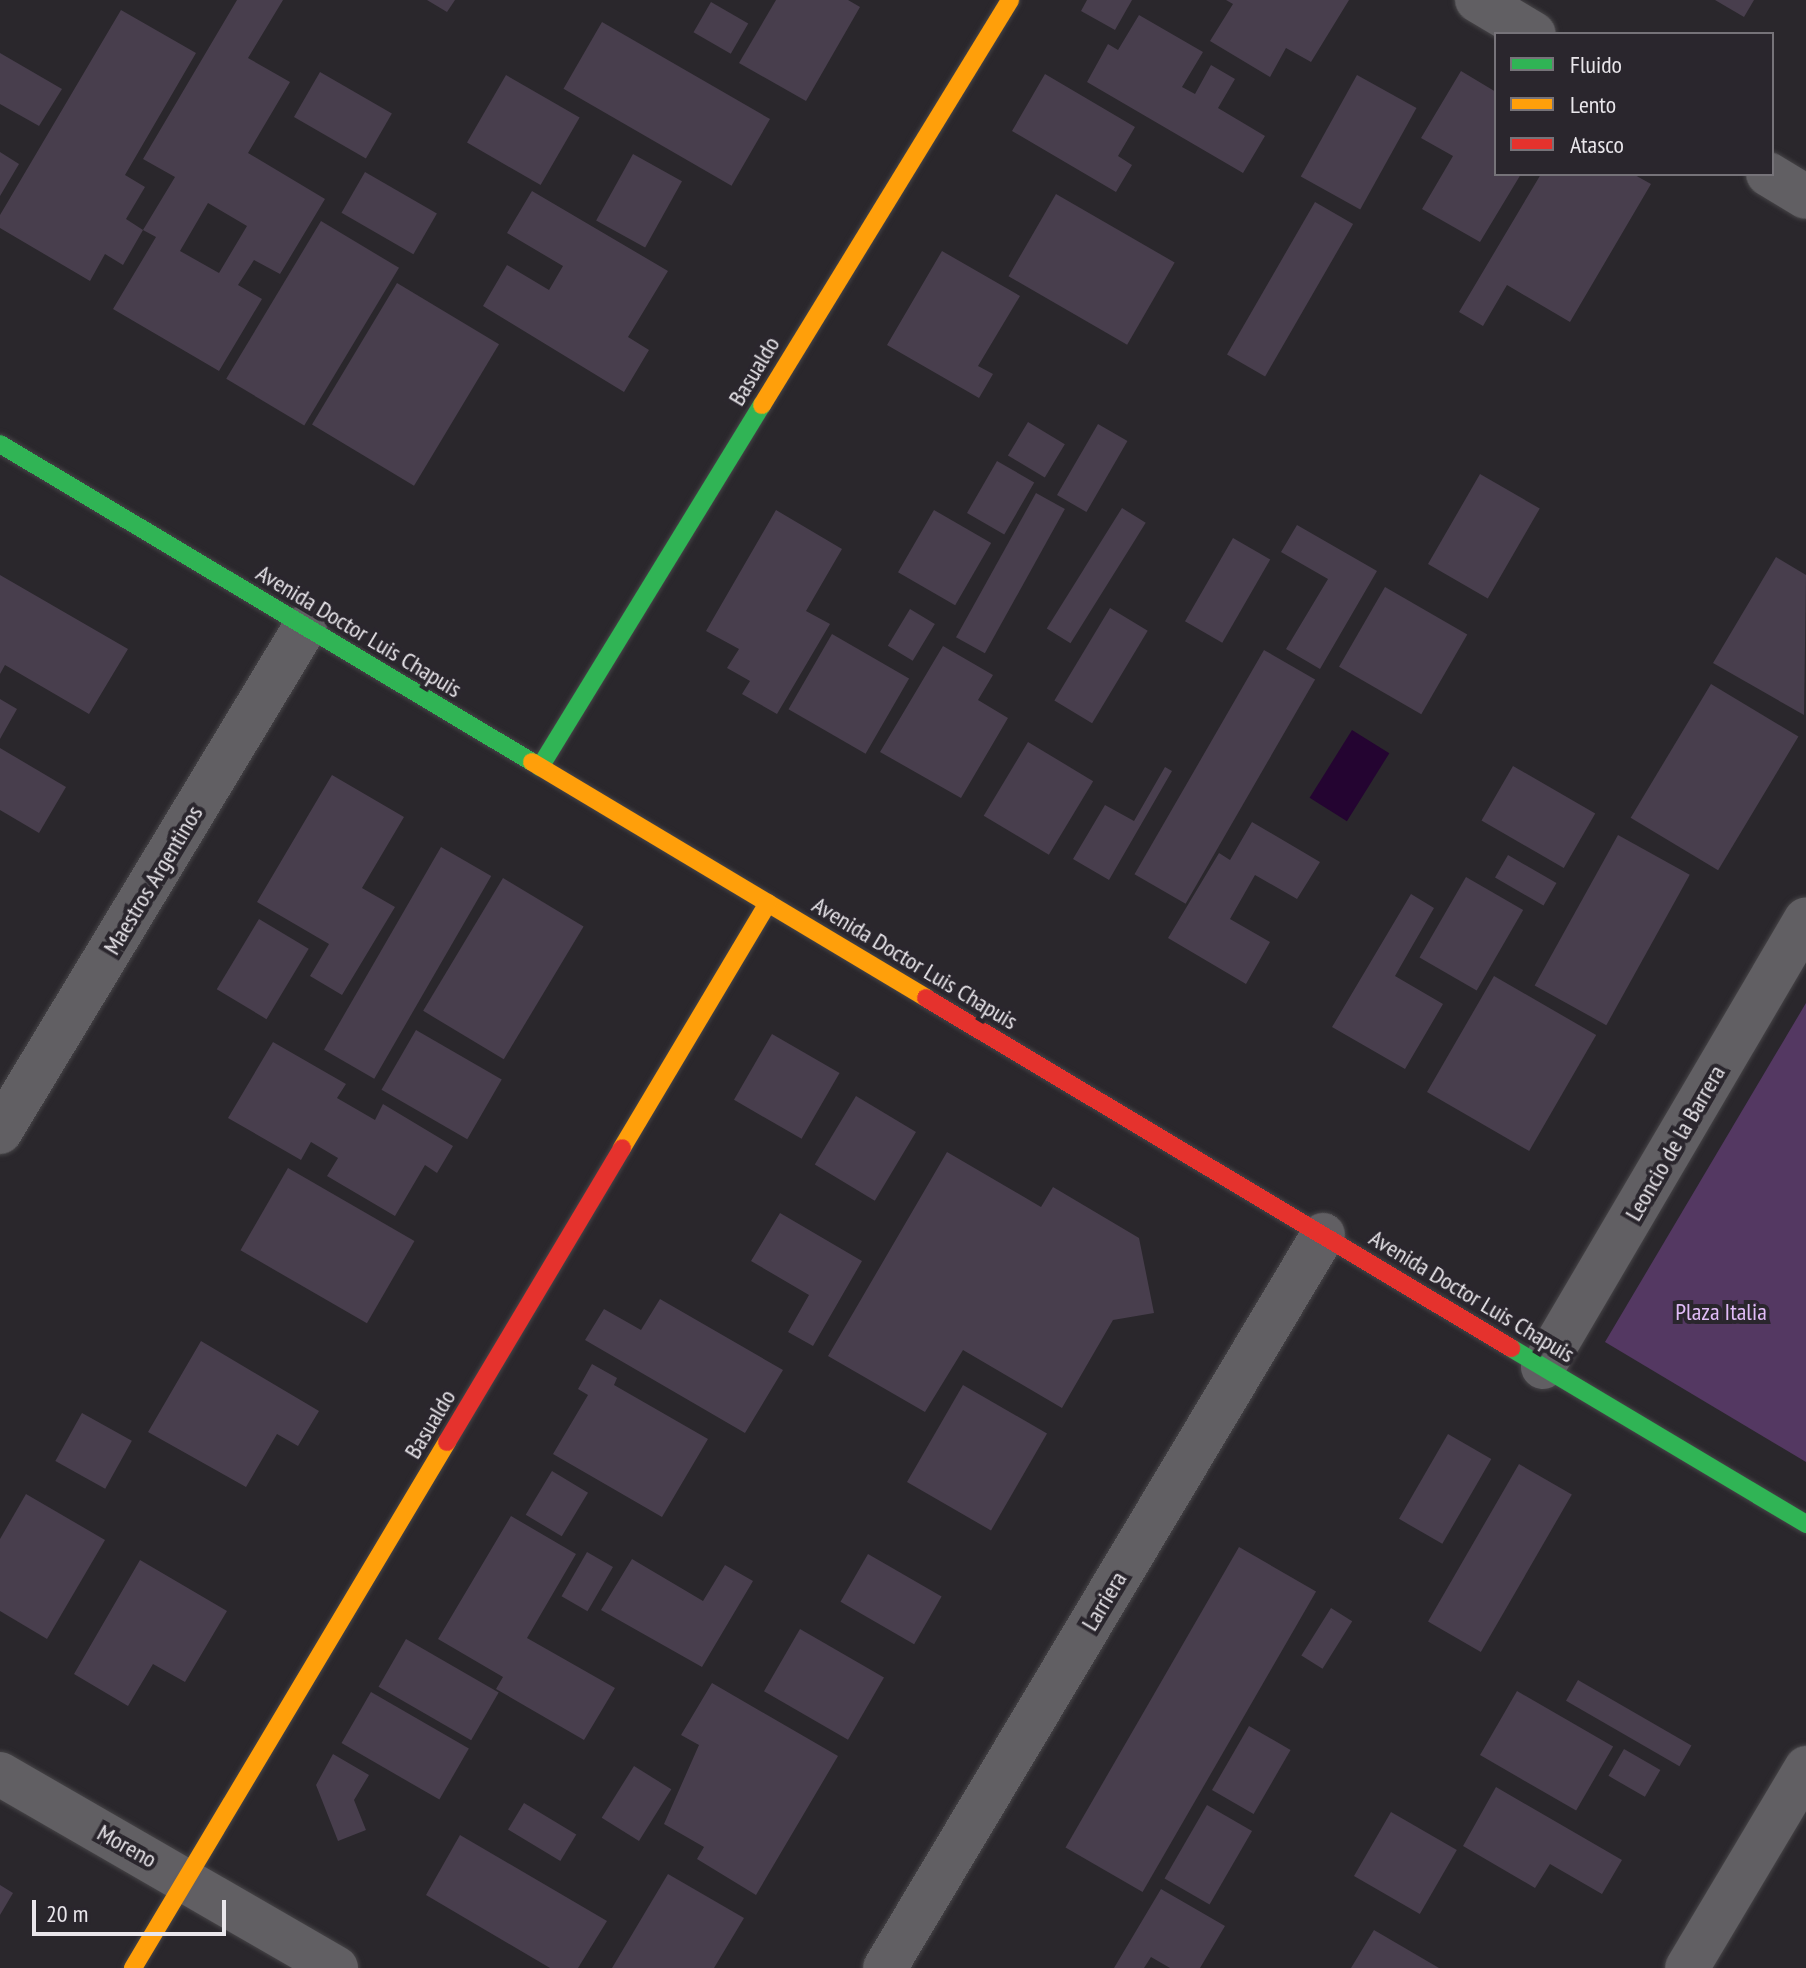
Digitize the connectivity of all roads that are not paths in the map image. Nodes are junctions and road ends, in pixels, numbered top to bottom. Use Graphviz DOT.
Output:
graph roads {
  1 [pos="1010,0"];
  2 [pos="1477,0"];
  3 [pos="1531,32"];
  4 [pos="1771,176"];
  5 [pos="1806,197"];
  6 [pos="0,444"];
  7 [pos="305,627"];
  8 [pos="540,767"];
  9 [pos="768,903"];
  10 [pos="1806,919"];
  11 [pos="3,1121"];
  12 [pos="1323,1235"];
  13 [pos="1543,1367"];
  14 [pos="1806,1524"];
  15 [pos="1806,1768"];
  16 [pos="0,1774"];
  17 [pos="187,1879"];
  18 [pos="133,1968"];
  19 [pos="336,1968"];
  20 [pos="885,1968"];
  21 [pos="1687,1968"];
  1 -- 8 [label="street, Basualdo"];
  2 -- 3 [label="street"];
  4 -- 5 [label="street"];
  6 -- 7 [label="street, Avenida Doctor Luis Chapuis"];
  7 -- 8 [label="street, Avenida Doctor Luis Chapuis"];
  7 -- 11 [label="street, Maestros Argentinos"];
  8 -- 9 [label="street, Avenida Doctor Luis Chapuis"];
  9 -- 12 [label="street, Avenida Doctor Luis Chapuis"];
  9 -- 17 [label="street, Basualdo"];
  10 -- 13 [label="street, Leoncio de la Barrera"];
  12 -- 13 [label="street, Avenida Doctor Luis Chapuis"];
  12 -- 20 [label="street, Larriera"];
  13 -- 14 [label="street, Avenida Doctor Luis Chapuis"];
  15 -- 21 [label="street"];
  16 -- 17 [label="street, Moreno"];
  17 -- 18 [label="street, Basualdo"];
  17 -- 19 [label="street, Moreno"];
}
